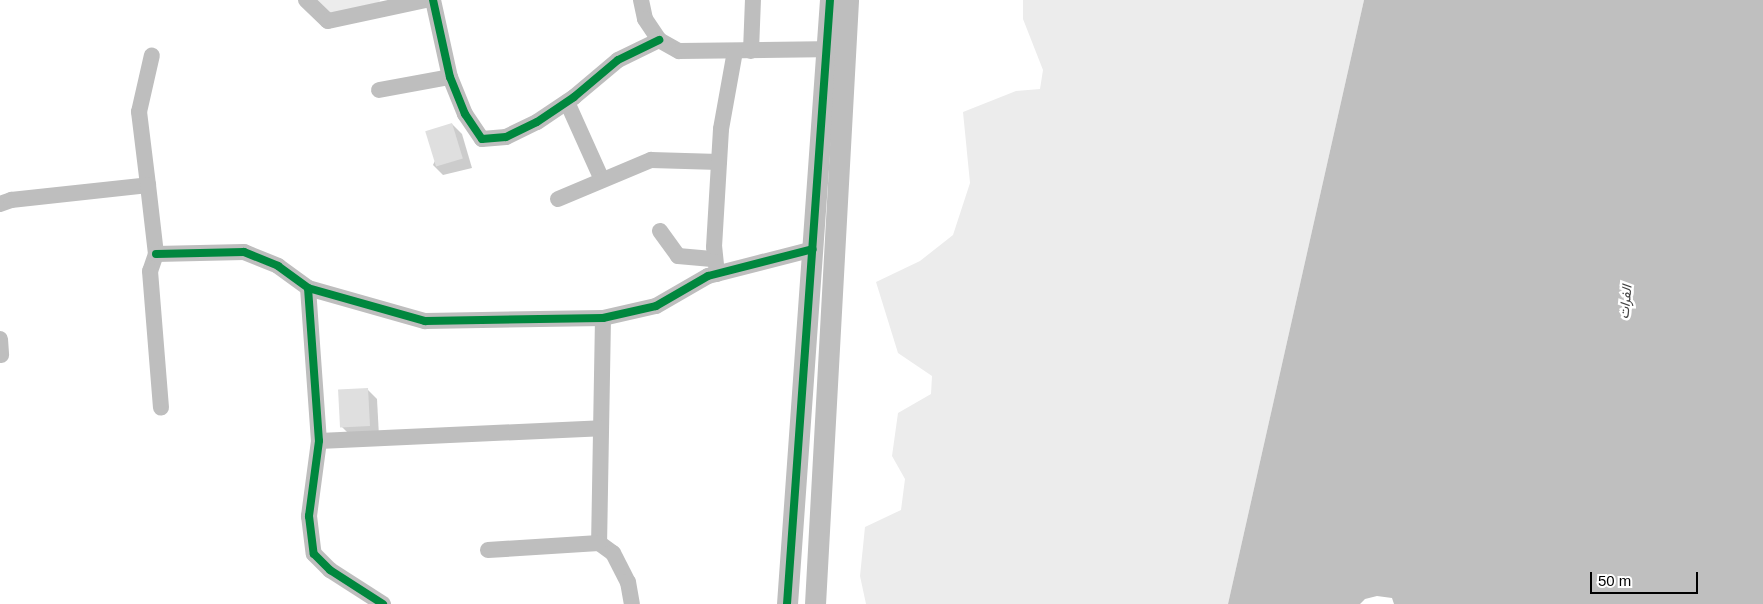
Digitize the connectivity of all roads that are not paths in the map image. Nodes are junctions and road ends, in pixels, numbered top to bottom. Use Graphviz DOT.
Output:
graph roads {
  1 [pos="306,0"];
  2 [pos="426,0"];
  3 [pos="433,0"];
  4 [pos="641,0"];
  5 [pos="754,0"];
  6 [pos="830,0"];
  7 [pos="848,0"];
  8 [pos="389,4"];
  9 [pos="659,40"];
  10 [pos="836,49"];
  11 [pos="734,51"];
  12 [pos="751,51"];
  13 [pos="152,55"];
  14 [pos="450,77"];
  15 [pos="380,90"];
  16 [pos="567,102"];
  17 [pos="719,162"];
  18 [pos="602,180"];
  19 [pos="148,185"];
  20 [pos="558,199"];
  21 [pos="0,204"];
  22 [pos="660,231"];
  23 [pos="813,249"];
  24 [pos="156,254"];
  25 [pos="716,267"];
  26 [pos="308,288"];
  27 [pos="603,318"];
  28 [pos="160,408"];
  29 [pos="601,428"];
  30 [pos="319,440"];
  31 [pos="599,543"];
  32 [pos="488,550"];
  33 [pos="384,604"];
  34 [pos="632,604"];
  35 [pos="787,604"];
  36 [pos="815,604"];
  1 -- 8 [label="street"];
  2 -- 8 [label="street"];
  3 -- 14 [label="street"];
  4 -- 9 [label="street"];
  5 -- 12 [label="street"];
  6 -- 10 [label="street"];
  7 -- 10 [label="street"];
  9 -- 11 [label="street"];
  9 -- 16 [label="street"];
  10 -- 12 [label="street"];
  10 -- 23 [label="street"];
  10 -- 36 [label="street"];
  11 -- 12 [label="street"];
  11 -- 17 [label="street"];
  13 -- 19 [label="street"];
  14 -- 15 [label="street"];
  14 -- 16 [label="street"];
  16 -- 18 [label="street"];
  17 -- 18 [label="street"];
  17 -- 25 [label="street"];
  18 -- 20 [label="street"];
  19 -- 21 [label="street"];
  19 -- 24 [label="street"];
  22 -- 25 [label="street"];
  23 -- 25 [label="street"];
  23 -- 35 [label="street"];
  24 -- 26 [label="street"];
  24 -- 28 [label="street"];
  25 -- 27 [label="street"];
  26 -- 27 [label="street"];
  26 -- 30 [label="street"];
  27 -- 29 [label="street"];
  29 -- 30 [label="street"];
  29 -- 31 [label="street"];
  30 -- 33 [label="street"];
  31 -- 32 [label="street"];
  31 -- 34 [label="street"];
}
